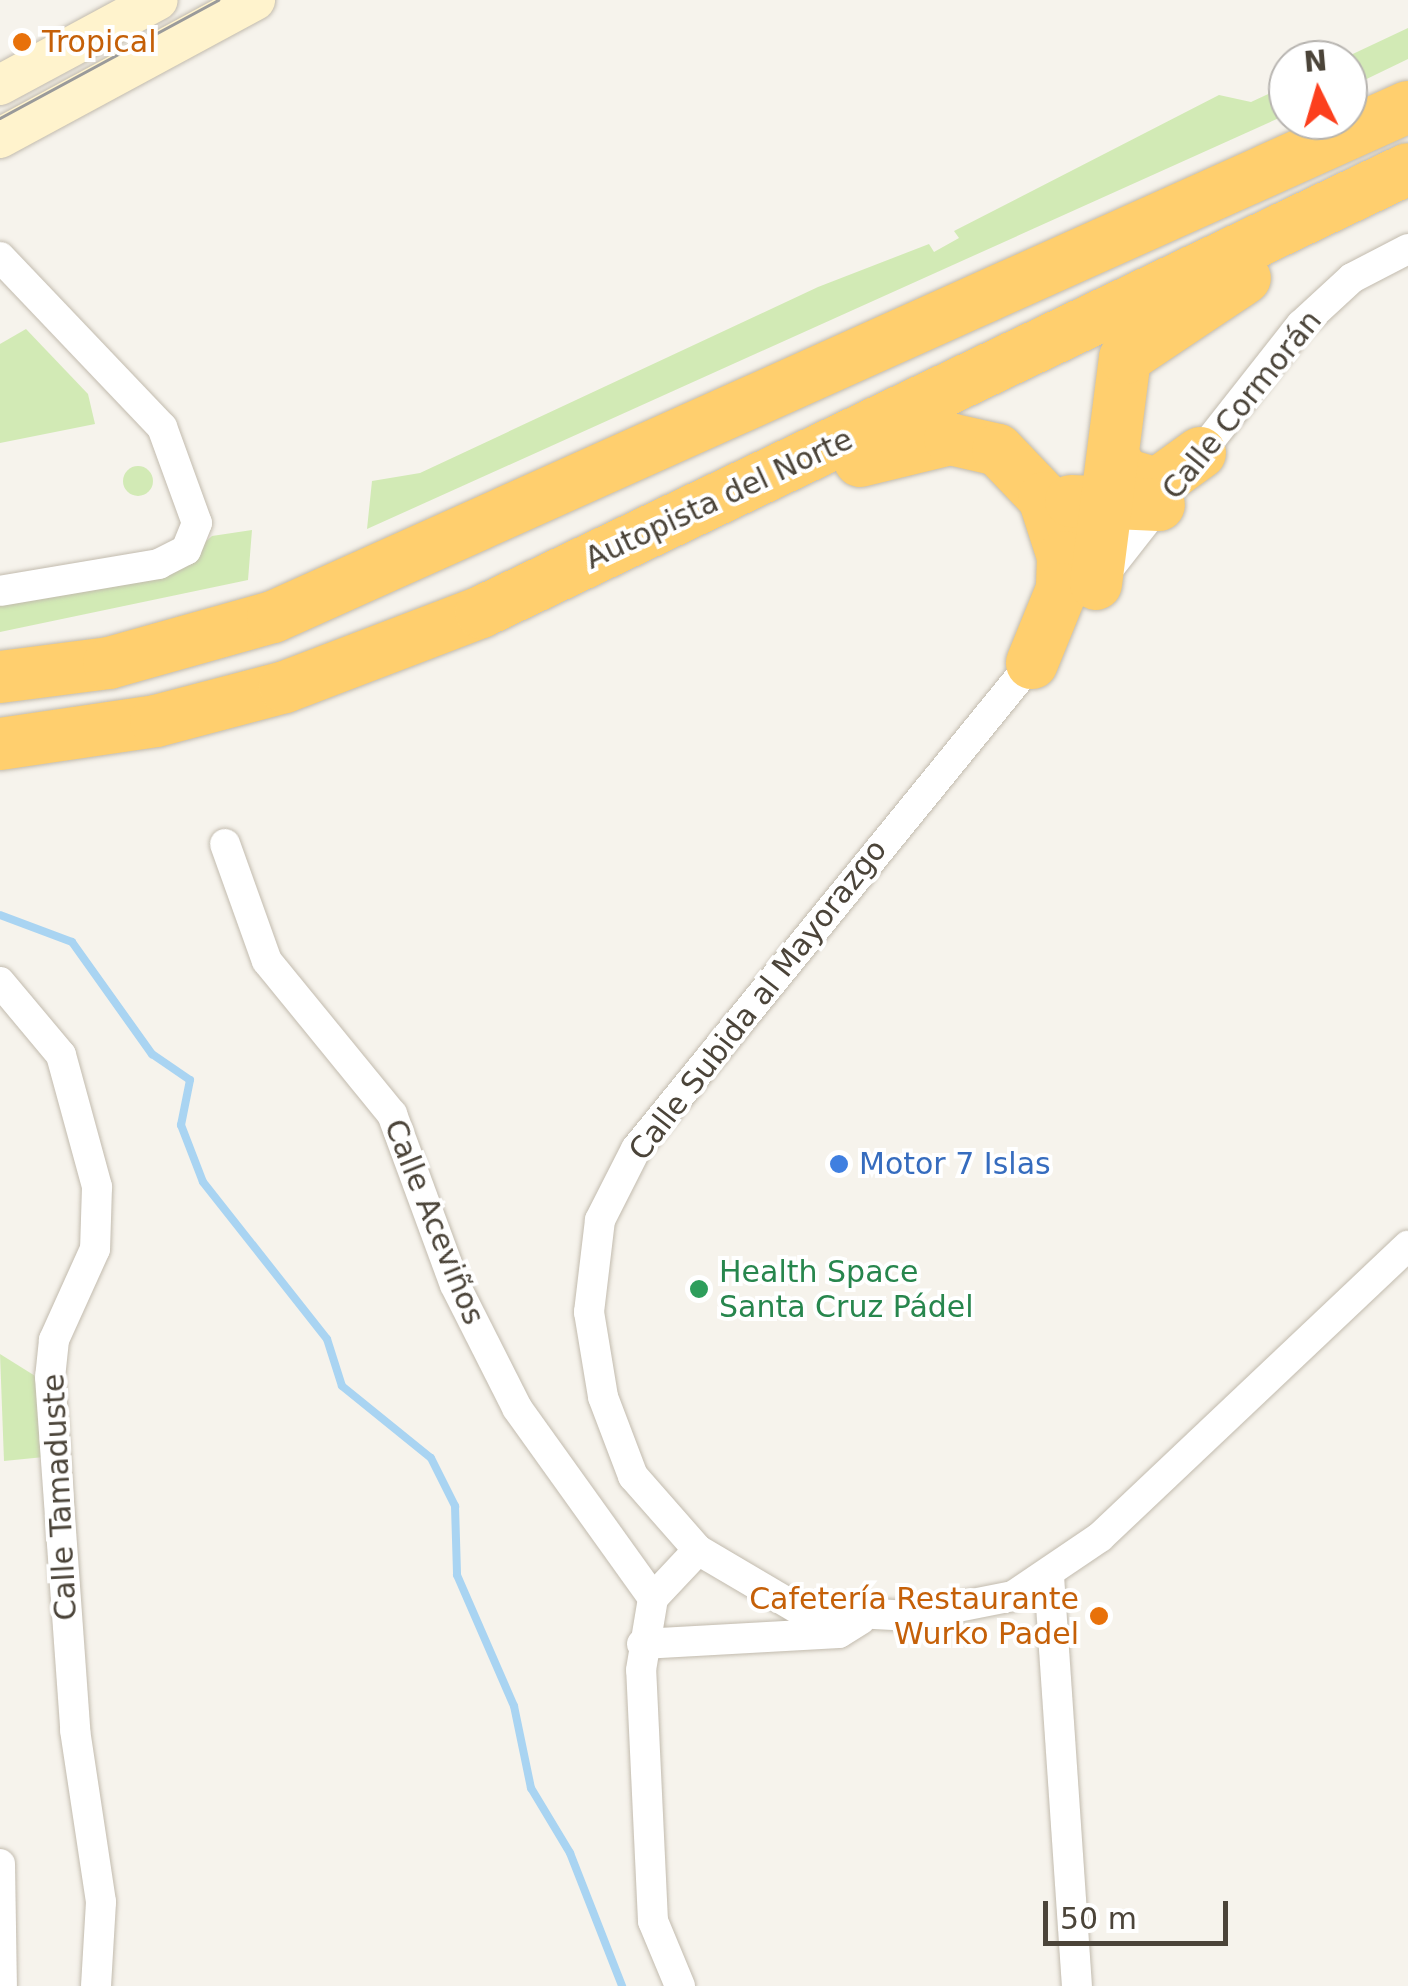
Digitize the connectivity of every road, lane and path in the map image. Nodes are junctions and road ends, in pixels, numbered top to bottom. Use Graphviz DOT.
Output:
graph roads {
  1 [pos="158,0"];
  2 [pos="255,0"];
  3 [pos="8,72"];
  4 [pos="1408,107"];
  5 [pos="0,138"];
  6 [pos="1408,169"];
  7 [pos="1408,202"];
  8 [pos="1408,249"];
  9 [pos="0,257"];
  10 [pos="1111,452"];
  11 [pos="1200,453"];
  12 [pos="766,477"];
  13 [pos="1044,498"];
  14 [pos="1103,505"];
  15 [pos="1159,505"];
  16 [pos="1096,584"];
  17 [pos="0,591"];
  18 [pos="1032,663"];
  19 [pos="0,677"];
  20 [pos="0,744"];
  21 [pos="225,844"];
  22 [pos="0,982"];
  23 [pos="1408,1246"];
  24 [pos="698,1550"];
  25 [pos="1049,1576"];
  26 [pos="653,1598"];
  27 [pos="864,1618"];
  28 [pos="642,1644"];
  29 [pos="0,1864"];
  30 [pos="2,1986"];
  31 [pos="96,1986"];
  32 [pos="680,1986"];
  33 [pos="1077,1986"];
  1 -- 3 [label="main road"];
  2 -- 5 [label="main road"];
  4 -- 19 [label="highway"];
  6 -- 12 [label="highway, Autopista del Norte"];
  7 -- 10 [label="highway"];
  8 -- 11 [label="street, Calle Cormorán"];
  9 -- 17 [label="street"];
  10 -- 11 [label="highway"];
  10 -- 14 [label="highway"];
  11 -- 15 [label="street, Calle Cormorán"];
  12 -- 13 [label="highway"];
  12 -- 20 [label="highway, Autopista del Norte"];
  13 -- 14 [label="highway"];
  13 -- 18 [label="highway"];
  14 -- 15 [label="highway"];
  14 -- 16 [label="highway"];
  15 -- 16 [label="street, Calle Cormorán"];
  16 -- 18 [label="street, Calle Subida al Mayorazgo"];
  18 -- 24 [label="street, Calle Subida al Mayorazgo"];
  21 -- 26 [label="street, Calle Aceviños"];
  22 -- 31 [label="street, Calle Tamaduste"];
  23 -- 25 [label="street, Calle Subida al Mayorazgo"];
  24 -- 26 [label="street"];
  24 -- 27 [label="street, Calle Subida al Mayorazgo"];
  25 -- 27 [label="street, Calle Subida al Mayorazgo"];
  25 -- 33 [label="street"];
  26 -- 28 [label="street"];
  27 -- 28 [label="street"];
  28 -- 32 [label="street"];
  29 -- 30 [label="street"];
}
